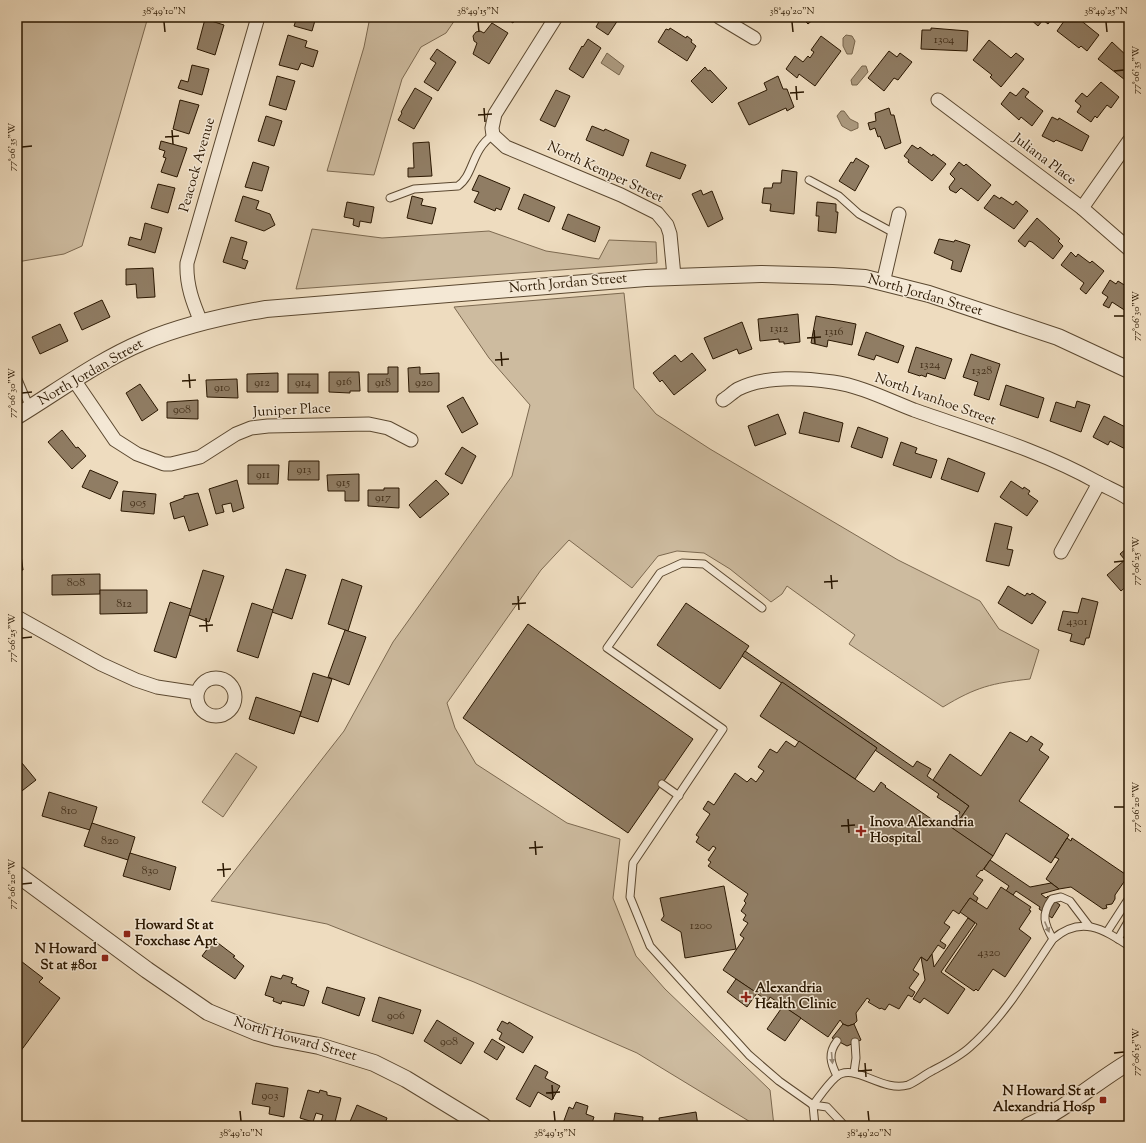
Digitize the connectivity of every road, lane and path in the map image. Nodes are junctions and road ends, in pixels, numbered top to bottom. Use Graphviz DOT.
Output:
graph roads {
  1 [pos="258,17"];
  2 [pos="556,17"];
  3 [pos="719,17"];
  4 [pos="754,38"];
  5 [pos="938,100"];
  6 [pos="493,128"];
  7 [pos="1129,140"];
  8 [pos="809,180"];
  9 [pos="390,198"];
  10 [pos="1082,208"];
  11 [pos="899,214"];
  12 [pos="894,233"];
  13 [pos="1129,249"];
  14 [pos="674,276"];
  15 [pos="883,283"];
  16 [pos="200,322"];
  17 [pos="1129,370"];
  18 [pos="17,376"];
  19 [pos="74,380"];
  20 [pos="723,400"];
  21 [pos="24,412"];
  22 [pos="411,440"];
  23 [pos="1099,483"];
  24 [pos="1129,500"];
  25 [pos="1061,552"];
  26 [pos="762,608"];
  27 [pos="17,617"];
  28 [pos="197,694"];
  29 [pos="662,784"];
  30 [pos="679,796"];
  31 [pos="17,874"];
  32 [pos="1129,898"];
  33 [pos="1129,920"];
  34 [pos="1089,926"];
  35 [pos="1107,932"];
  36 [pos="1053,939"];
  37 [pos="1118,939"];
  38 [pos="1129,946"];
  39 [pos="838,1041"];
  40 [pos="855,1042"];
  41 [pos="1129,1062"];
  42 [pos="854,1072"];
  43 [pos="837,1076"];
  44 [pos="813,1105"];
  45 [pos="1032,1125"];
  46 [pos="484,1126"];
  47 [pos="815,1126"];
  48 [pos="843,1126"];
  1 -- 16 [label="street, Peacock Avenue"];
  2 -- 6 [label="street"];
  3 -- 4 [label="street"];
  5 -- 10 [label="street, Juliana Place"];
  6 -- 9 [label="lane"];
  6 -- 14 [label="street, North Kemper Street"];
  7 -- 10 [label="street"];
  8 -- 12 [label="lane"];
  10 -- 13 [label="street, Juliana Place"];
  11 -- 12 [label="street"];
  12 -- 15 [label="street"];
  14 -- 15 [label="street, North Jordan Street"];
  14 -- 16 [label="street, North Jordan Street"];
  15 -- 17 [label="street, North Jordan Street"];
  16 -- 19 [label="street, North Jordan Street"];
  18 -- 21 [label="lane"];
  19 -- 21 [label="street, North Jordan Street"];
  19 -- 22 [label="street, Juniper Place"];
  20 -- 23 [label="street, North Ivanhoe Street"];
  23 -- 24 [label="street, North Ivanhoe Street"];
  23 -- 25 [label="street"];
  26 -- 30 [label="lane"];
  27 -- 28 [label="street"];
  29 -- 30 [label="lane"];
  30 -- 44 [label="lane"];
  31 -- 46 [label="street, North Howard Street"];
  32 -- 35 [label="lane"];
  33 -- 37 [label="lane"];
  34 -- 35 [label="lane"];
  34 -- 36 [label="lane"];
  34 -- 36 [label="lane, one-way"];
  35 -- 37 [label="lane"];
  36 -- 42 [label="lane"];
  37 -- 38 [label="lane"];
  39 -- 43 [label="lane, one-way"];
  40 -- 42 [label="lane"];
  41 -- 45 [label="street"];
  42 -- 43 [label="lane"];
  43 -- 44 [label="lane"];
  44 -- 47 [label="lane"];
  44 -- 48 [label="lane"];
}
